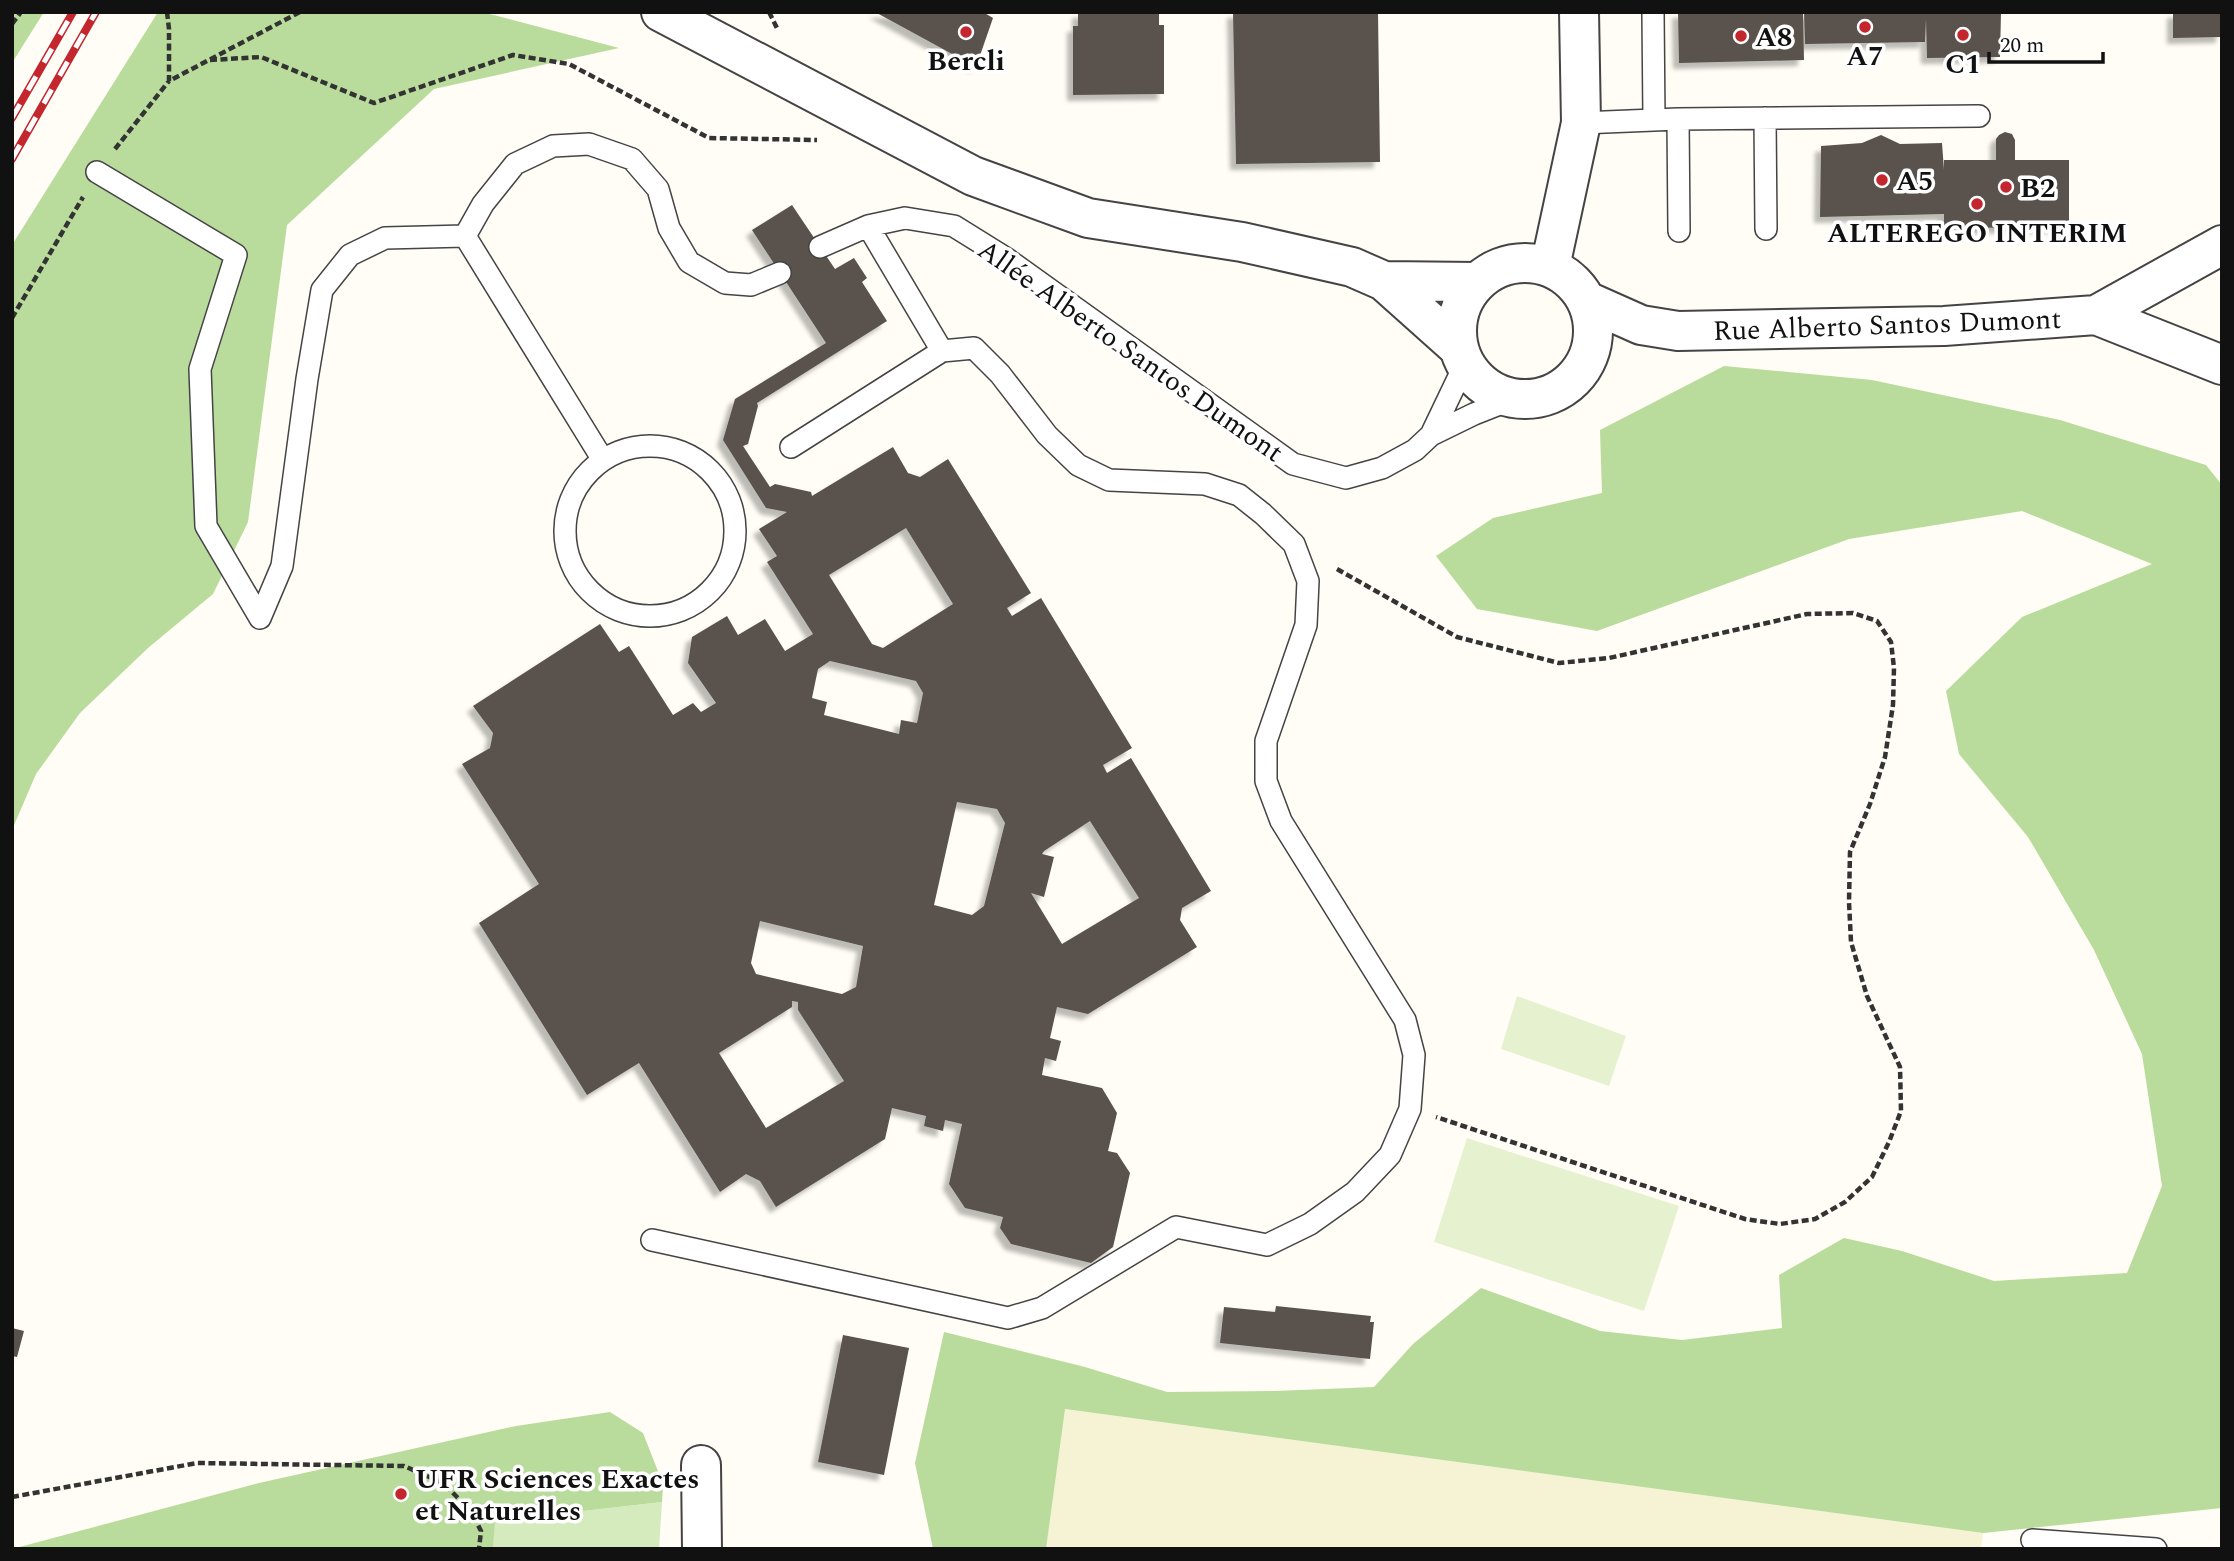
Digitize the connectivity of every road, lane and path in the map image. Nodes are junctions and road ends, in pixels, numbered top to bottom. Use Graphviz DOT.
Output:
graph roads {
  1 [pos="21,12"];
  2 [pos="167,12"];
  3 [pos="300,12"];
  4 [pos="662,12"];
  5 [pos="1579,12"];
  6 [pos="1653,12"];
  7 [pos="12,24"];
  8 [pos="210,60"];
  9 [pos="1979,116"];
  10 [pos="1765,118"];
  11 [pos="1678,119"];
  12 [pos="1654,120"];
  13 [pos="1581,123"];
  14 [pos="824,140"];
  15 [pos="97,172"];
  16 [pos="868,226"];
  17 [pos="1766,229"];
  18 [pos="1679,231"];
  19 [pos="464,236"];
  20 [pos="2222,244"];
  21 [pos="820,247"];
  22 [pos="1550,267"];
  23 [pos="780,273"];
  24 [pos="1384,281"];
  25 [pos="1477,282"];
  26 [pos="1587,301"];
  27 [pos="2096,315"];
  28 [pos="1678,331"];
  29 [pos="942,351"];
  30 [pos="1462,356"];
  31 [pos="2222,365"];
  32 [pos="1581,371"];
  33 [pos="1512,399"];
  34 [pos="1432,435"];
  35 [pos="792,447"];
  36 [pos="603,460"];
  37 [pos="1294,544"];
  38 [pos="1410,1109"];
  39 [pos="652,1240"];
  40 [pos="701,1465"];
  41 [pos="12,1497"];
  42 [pos="2032,1540"];
  43 [pos="479,1549"];
  44 [pos="702,1549"];
  45 [pos="2156,1549"];
  1 -- 7 [label="path"];
  2 -- 8 [label="path"];
  3 -- 8 [label="path"];
  4 -- 24 [label="street"];
  5 -- 13 [label="street"];
  6 -- 12 [label="lane"];
  8 -- 14 [label="path"];
  9 -- 10 [label="lane"];
  10 -- 11 [label="lane"];
  10 -- 17 [label="lane"];
  11 -- 12 [label="lane"];
  11 -- 18 [label="lane"];
  12 -- 13 [label="lane"];
  13 -- 22 [label="street"];
  15 -- 19 [label="lane"];
  16 -- 21 [label="lane"];
  16 -- 29 [label="lane"];
  16 -- 34 [label="lane, Allée Alberto Santos Dumont"];
  19 -- 23 [label="lane"];
  19 -- 36 [label="lane"];
  20 -- 27 [label="street, Rue Alberto Santos Dumont"];
  22 -- 25 [label="street"];
  22 -- 26 [label="street"];
  24 -- 25 [label="street"];
  24 -- 30 [label="street"];
  25 -- 30 [label="street"];
  26 -- 28 [label="street, Rue Alberto Santos Dumont"];
  26 -- 32 [label="street"];
  27 -- 28 [label="street, Rue Alberto Santos Dumont"];
  27 -- 31 [label="street, Rue Alberto Santos Dumont"];
  28 -- 32 [label="street, Rue Alberto Santos Dumont"];
  29 -- 35 [label="lane"];
  29 -- 37 [label="lane"];
  30 -- 33 [label="street"];
  30 -- 34 [label="lane, Allée Alberto Santos Dumont"];
  32 -- 33 [label="street"];
  33 -- 34 [label="lane, Allée Alberto Santos Dumont"];
  36 -- 36 [label="lane"];
  37 -- 38 [label="lane"];
  37 -- 38 [label="path"];
  38 -- 39 [label="lane"];
  40 -- 44 [label="street"];
  41 -- 43 [label="path"];
  42 -- 45 [label="lane"];
}
